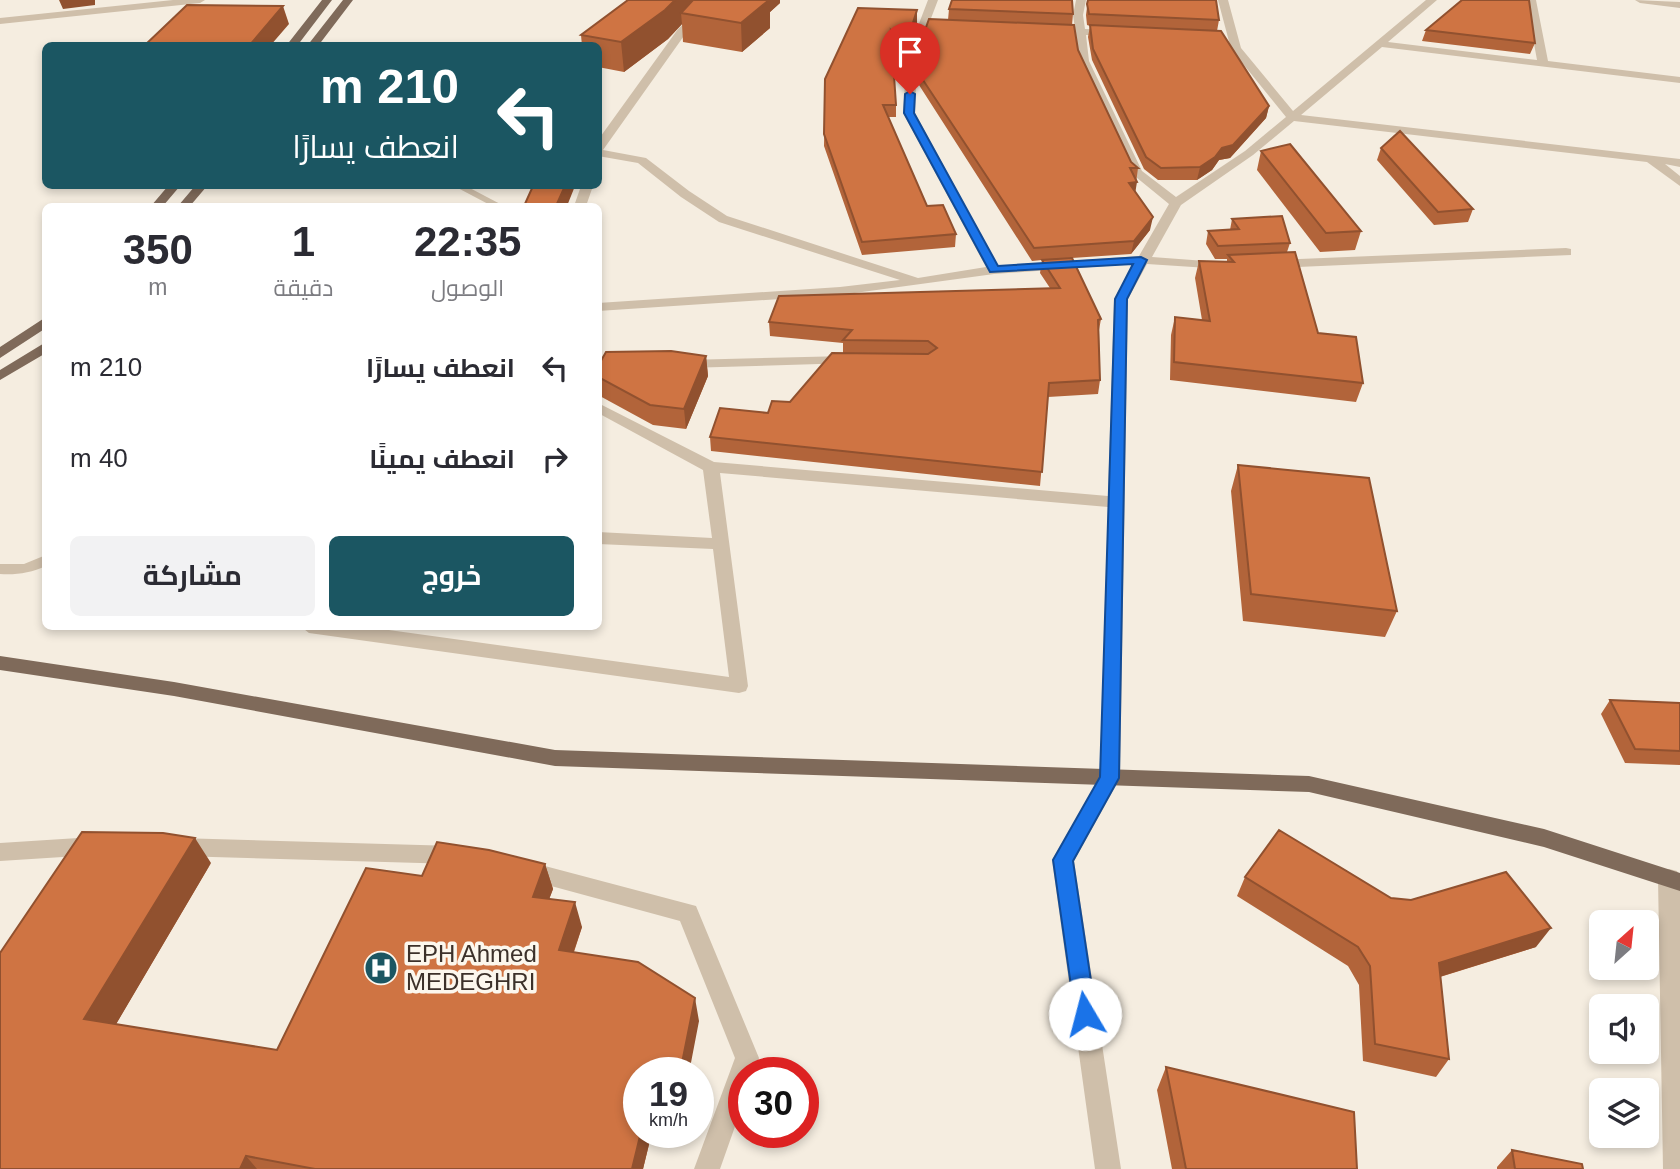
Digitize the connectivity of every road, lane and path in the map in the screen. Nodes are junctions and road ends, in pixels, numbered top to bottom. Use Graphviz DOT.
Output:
graph roads {
  1 [pos="201,0"];
  2 [pos="326,0"];
  3 [pos="348,0"];
  4 [pos="713,0"];
  5 [pos="933,0"];
  6 [pos="1081,0"];
  7 [pos="1223,0"];
  8 [pos="1432,0"];
  9 [pos="1531,0"];
  10 [pos="1640,0"];
  11 [pos="1680,5"];
  12 [pos="0,21"];
  13 [pos="923,25"];
  14 [pos="936,25"];
  15 [pos="1041,30"];
  16 [pos="1080,32"];
  17 [pos="1122,34"];
  18 [pos="1219,37"];
  19 [pos="1233,37"];
  20 [pos="294,42"];
  21 [pos="315,42"];
  22 [pos="1380,44"];
  23 [pos="1543,63"];
  24 [pos="1680,80"];
  25 [pos="1292,117"];
  26 [pos="602,144"];
  27 [pos="602,151"];
  28 [pos="1650,159"];
  29 [pos="1680,163"];
  30 [pos="1680,182"];
  31 [pos="171,189"];
  32 [pos="198,189"];
  33 [pos="466,189"];
  34 [pos="160,203"];
  35 [pos="187,203"];
  36 [pos="493,203"];
  37 [pos="1176,203"];
  38 [pos="1566,252"];
  39 [pos="1141,260"];
  40 [pos="1259,265"];
  41 [pos="1231,266"];
  42 [pos="994,270"];
  43 [pos="920,282"];
  44 [pos="602,307"];
  45 [pos="42,324"];
  46 [pos="41,352"];
  47 [pos="0,354"];
  48 [pos="862,360"];
  49 [pos="668,365"];
  50 [pos="0,376"];
  51 [pos="602,409"];
  52 [pos="711,467"];
  53 [pos="1116,502"];
  54 [pos="602,538"];
  55 [pos="721,544"];
  56 [pos="42,562"];
  57 [pos="0,569"];
  58 [pos="338,630"];
  59 [pos="0,663"];
  60 [pos="1110,778"];
  61 [pos="114,845"];
  62 [pos="155,846"];
  63 [pos="0,852"];
  64 [pos="472,856"];
  65 [pos="499,863"];
  66 [pos="1674,880"];
  67 [pos="707,1169"];
  68 [pos="1108,1169"];
  69 [pos="1676,1169"];
  1 -- 12 [label="street"];
  2 -- 20 [label="main road"];
  3 -- 21 [label="main road"];
  4 -- 26 [label="street"];
  5 -- 13 [label="street"];
  6 -- 16 [label="street"];
  7 -- 19 [label="street"];
  8 -- 22 [label="street"];
  9 -- 23 [label="street"];
  10 -- 11 [label="street"];
  13 -- 14 [label="street"];
  13 -- 42 [label="street"];
  15 -- 16 [label="street"];
  16 -- 17 [label="street"];
  16 -- 37 [label="street"];
  18 -- 19 [label="street"];
  19 -- 25 [label="street"];
  22 -- 23 [label="street"];
  22 -- 25 [label="street"];
  23 -- 24 [label="street"];
  25 -- 28 [label="street"];
  25 -- 37 [label="street"];
  27 -- 43 [label="street"];
  28 -- 29 [label="street"];
  28 -- 30 [label="street"];
  31 -- 34 [label="main road"];
  32 -- 35 [label="main road"];
  33 -- 36 [label="lane"];
  37 -- 39 [label="street"];
  38 -- 40 [label="street"];
  39 -- 41 [label="street"];
  39 -- 42 [label="street"];
  39 -- 53 [label="street"];
  42 -- 43 [label="street"];
  43 -- 44 [label="street"];
  45 -- 47 [label="main road"];
  46 -- 50 [label="main road"];
  48 -- 49 [label="street"];
  51 -- 52 [label="street"];
  52 -- 53 [label="street"];
  52 -- 55 [label="street"];
  53 -- 60 [label="street"];
  54 -- 55 [label="street"];
  55 -- 58 [label="street"];
  56 -- 57 [label="lane"];
  59 -- 60 [label="main road"];
  60 -- 66 [label="main road"];
  60 -- 68 [label="street"];
  61 -- 63 [label="street"];
  62 -- 64 [label="street"];
  65 -- 67 [label="street"];
  66 -- 69 [label="street"];
}
